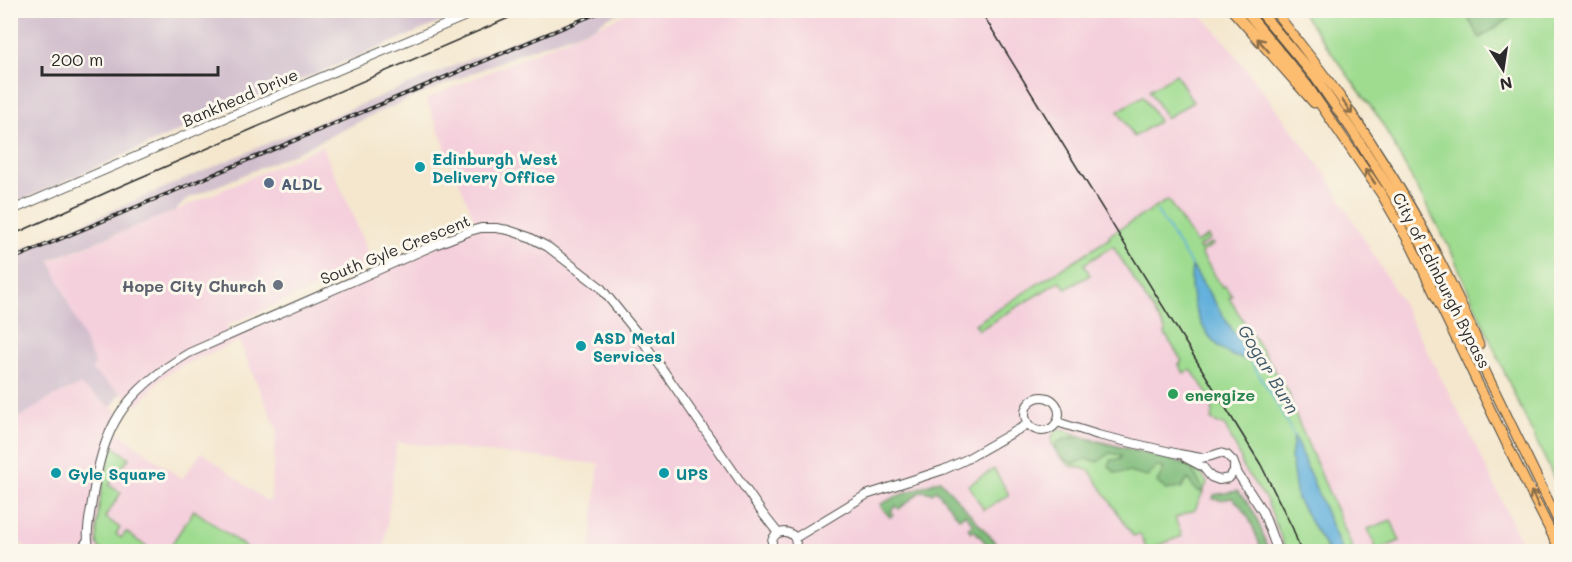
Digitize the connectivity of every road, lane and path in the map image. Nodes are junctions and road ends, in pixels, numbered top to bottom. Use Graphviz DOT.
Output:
graph roads {
  1 [pos="480,10"];
  2 [pos="1232,10"];
  3 [pos="1245,10"];
  4 [pos="1259,10"];
  5 [pos="1274,10"];
  6 [pos="1343,136"];
  7 [pos="10,211"];
  8 [pos="1507,418"];
  9 [pos="1057,422"];
  10 [pos="1028,424"];
  11 [pos="1179,454"];
  12 [pos="1211,456"];
  13 [pos="1234,467"];
  14 [pos="1207,471"];
  15 [pos="1226,479"];
  16 [pos="1247,490"];
  17 [pos="1562,529"];
  18 [pos="778,533"];
  19 [pos="795,538"];
  20 [pos="87,541"];
  21 [pos="79,552"];
  22 [pos="91,552"];
  23 [pos="774,552"];
  24 [pos="794,552"];
  25 [pos="1278,552"];
  26 [pos="1561,552"];
  1 -- 7 [label="street, Bankhead Drive"];
  6 -- 2 [label="main road, one-way"];
  3 -- 6 [label="main road, City of Edinburgh Bypass"];
  4 -- 8 [label="main road, City of Edinburgh Bypass"];
  5 -- 8 [label="main road, one-way"];
  26 -- 6 [label="main road, City of Edinburgh Bypass, one-way"];
  8 -- 17 [label="main road, City of Edinburgh Bypass"];
  9 -- 10 [label="street"];
  9 -- 10 [label="street"];
  9 -- 11 [label="street"];
  10 -- 19 [label="street"];
  11 -- 12 [label="street"];
  11 -- 14 [label="street"];
  12 -- 13 [label="street"];
  12 -- 14 [label="street"];
  13 -- 15 [label="street"];
  13 -- 16 [label="street"];
  14 -- 15 [label="street"];
  15 -- 16 [label="street"];
  16 -- 25 [label="street"];
  18 -- 19 [label="street"];
  18 -- 20 [label="street, South Gyle Crescent"];
  18 -- 23 [label="street"];
  19 -- 24 [label="street"];
  20 -- 21 [label="street, South Gyle Crescent"];
  20 -- 22 [label="street, South Gyle Crescent"];
}
